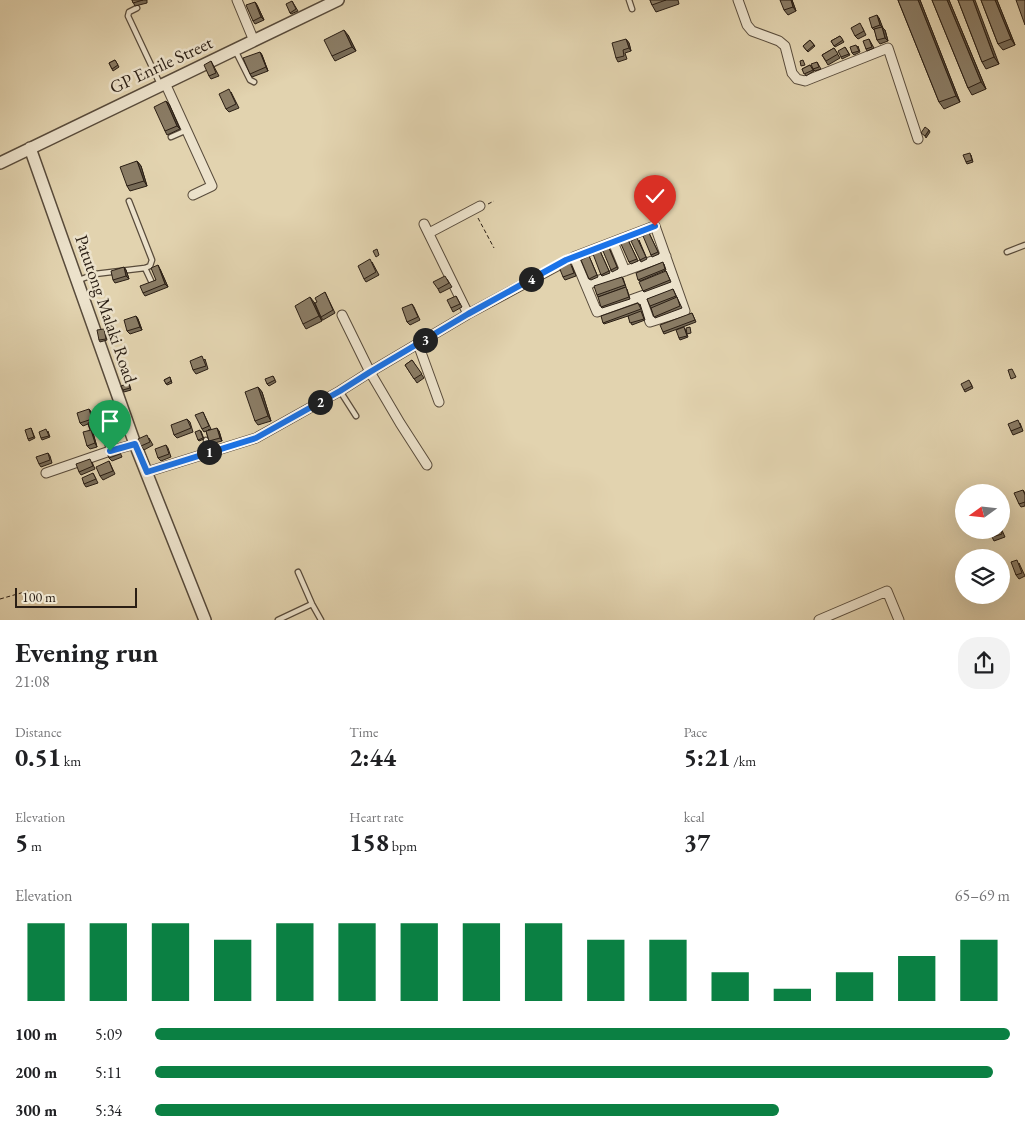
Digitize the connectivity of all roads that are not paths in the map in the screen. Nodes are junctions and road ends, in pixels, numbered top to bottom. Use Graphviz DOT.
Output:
graph roads {
  1 [pos="237,0"];
  2 [pos="338,0"];
  3 [pos="629,0"];
  4 [pos="738,0"];
  5 [pos="137,8"];
  6 [pos="632,10"];
  7 [pos="254,41"];
  8 [pos="236,50"];
  9 [pos="254,82"];
  10 [pos="163,84"];
  11 [pos="186,130"];
  12 [pos="171,137"];
  13 [pos="918,139"];
  14 [pos="30,148"];
  15 [pos="0,163"];
  16 [pos="193,195"];
  17 [pos="129,201"];
  18 [pos="477,208"];
  19 [pos="424,224"];
  20 [pos="429,233"];
  21 [pos="613,242"];
  22 [pos="1025,245"];
  23 [pos="1007,252"];
  24 [pos="666,256"];
  25 [pos="574,257"];
  26 [pos="145,268"];
  27 [pos="625,271"];
  28 [pos="78,280"];
  29 [pos="152,283"];
  30 [pos="675,284"];
  31 [pos="586,285"];
  32 [pos="641,297"];
  33 [pos="468,314"];
  34 [pos="342,315"];
  35 [pos="418,344"];
  36 [pos="370,372"];
  37 [pos="340,391"];
  38 [pos="439,402"];
  39 [pos="356,416"];
  40 [pos="103,431"];
  41 [pos="206,440"];
  42 [pos="135,444"];
  43 [pos="110,451"];
  44 [pos="210,452"];
  45 [pos="427,465"];
  46 [pos="147,472"];
  47 [pos="46,474"];
  48 [pos="298,572"];
  49 [pos="312,604"];
  50 [pos="205,620"];
  51 [pos="278,620"];
  52 [pos="321,620"];
  53 [pos="818,620"];
  54 [pos="899,620"];
  1 -- 7 [label="street"];
  2 -- 7 [label="street, GP Enrile Street"];
  3 -- 6 [label="lane"];
  4 -- 13 [label="street"];
  5 -- 10 [label="lane"];
  7 -- 8 [label="street, GP Enrile Street"];
  8 -- 9 [label="lane"];
  8 -- 10 [label="street, GP Enrile Street"];
  10 -- 11 [label="street"];
  10 -- 14 [label="street, GP Enrile Street"];
  11 -- 12 [label="lane"];
  11 -- 16 [label="street"];
  14 -- 15 [label="street, GP Enrile Street"];
  14 -- 28 [label="street, Patutong Malaki Road"];
  17 -- 26 [label="lane"];
  18 -- 20 [label="street"];
  19 -- 20 [label="street"];
  20 -- 33 [label="street"];
  21 -- 24 [label="street"];
  21 -- 25 [label="street"];
  21 -- 27 [label="street"];
  22 -- 23 [label="lane"];
  24 -- 27 [label="street"];
  24 -- 30 [label="street"];
  25 -- 31 [label="street"];
  25 -- 33 [label="street"];
  26 -- 28 [label="lane"];
  26 -- 29 [label="lane"];
  27 -- 31 [label="street"];
  28 -- 42 [label="street, Patutong Malaki Road"];
  30 -- 32 [label="street"];
  30 -- 32 [label="street"];
  31 -- 32 [label="street"];
  33 -- 35 [label="street"];
  34 -- 36 [label="street"];
  35 -- 36 [label="street"];
  35 -- 38 [label="street"];
  36 -- 37 [label="street"];
  36 -- 45 [label="street"];
  37 -- 39 [label="lane"];
  37 -- 44 [label="street"];
  40 -- 43 [label="lane"];
  41 -- 44 [label="lane"];
  42 -- 43 [label="street"];
  42 -- 46 [label="street, Patutong Malaki Road"];
  43 -- 47 [label="street"];
  44 -- 46 [label="street"];
  46 -- 50 [label="street, Patutong Malaki Road"];
  48 -- 49 [label="lane"];
  49 -- 51 [label="lane"];
  49 -- 52 [label="lane"];
  53 -- 54 [label="street"];
}
